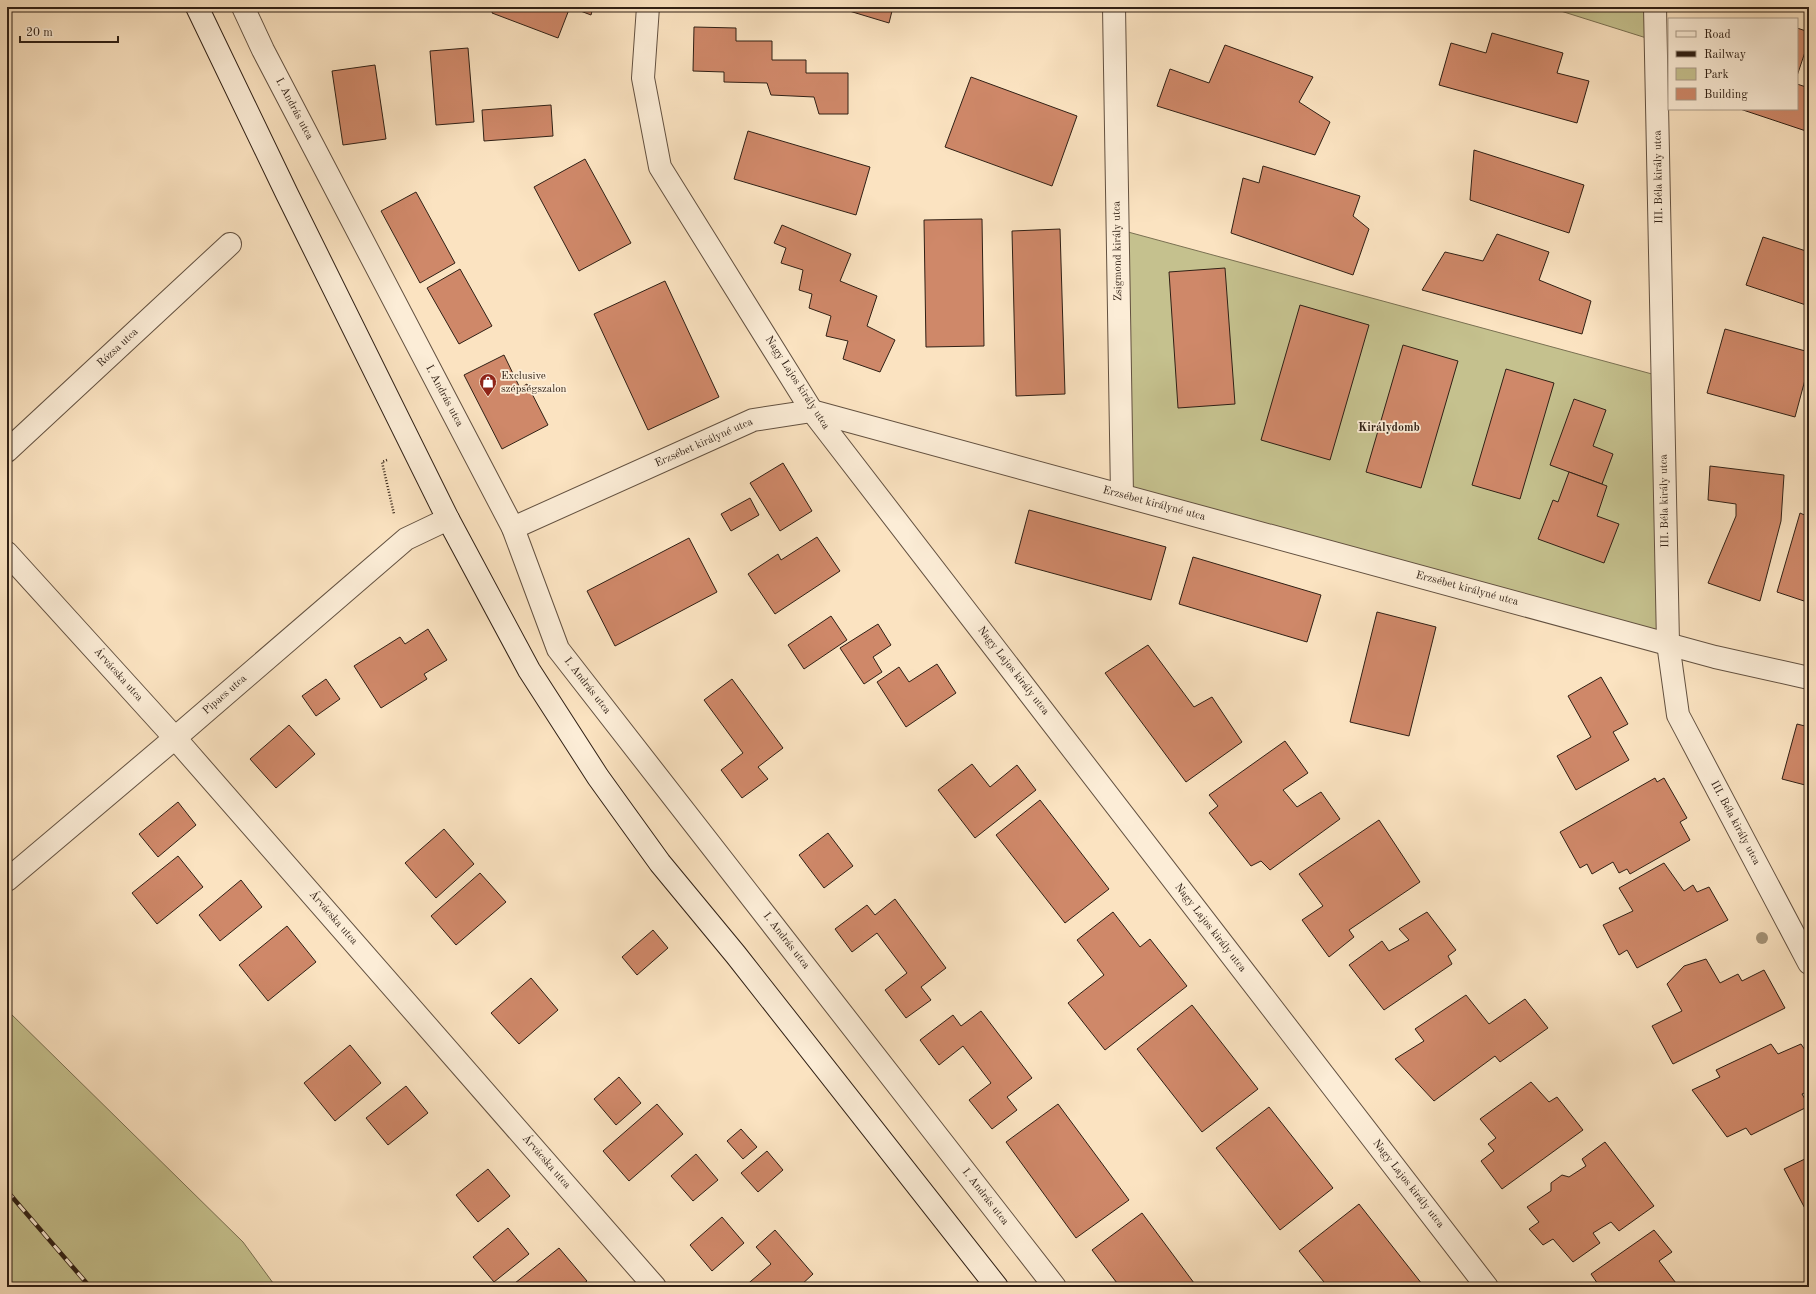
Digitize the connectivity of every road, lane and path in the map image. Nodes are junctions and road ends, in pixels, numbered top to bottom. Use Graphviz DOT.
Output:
graph roads {
  1 [pos="197,7"];
  2 [pos="243,7"];
  3 [pos="648,7"];
  4 [pos="1114,7"];
  5 [pos="1655,7"];
  6 [pos="230,244"];
  7 [pos="812,411"];
  8 [pos="7,451"];
  9 [pos="1122,495"];
  10 [pos="448,519"];
  11 [pos="512,528"];
  12 [pos="7,553"];
  13 [pos="1668,643"];
  14 [pos="1809,678"];
  15 [pos="175,738"];
  16 [pos="7,880"];
  17 [pos="1809,963"];
  18 [pos="655,1287"];
  19 [pos="997,1287"];
  20 [pos="1055,1287"];
  21 [pos="1487,1287"];
  1 -- 10 [label="street"];
  2 -- 11 [label="street, I. András utca"];
  3 -- 7 [label="street, Nagy Lajos király utca"];
  4 -- 9 [label="street, Zsigmond király utca"];
  5 -- 13 [label="street, III. Béla király utca"];
  6 -- 8 [label="street, Rózsa utca"];
  7 -- 9 [label="street, Erzsébet királyné utca"];
  7 -- 11 [label="street, Erzsébet királyné utca"];
  7 -- 21 [label="street, Nagy Lajos király utca"];
  9 -- 13 [label="street, Erzsébet királyné utca"];
  10 -- 15 [label="street, Pipacs utca"];
  10 -- 19 [label="street"];
  11 -- 20 [label="street, I. András utca"];
  12 -- 15 [label="street, Árvácska utca"];
  13 -- 14 [label="street, Erzsébet királyné utca"];
  13 -- 17 [label="street, III. Béla király utca"];
  15 -- 16 [label="street, Pipacs utca"];
  15 -- 18 [label="street, Árvácska utca"];
}
